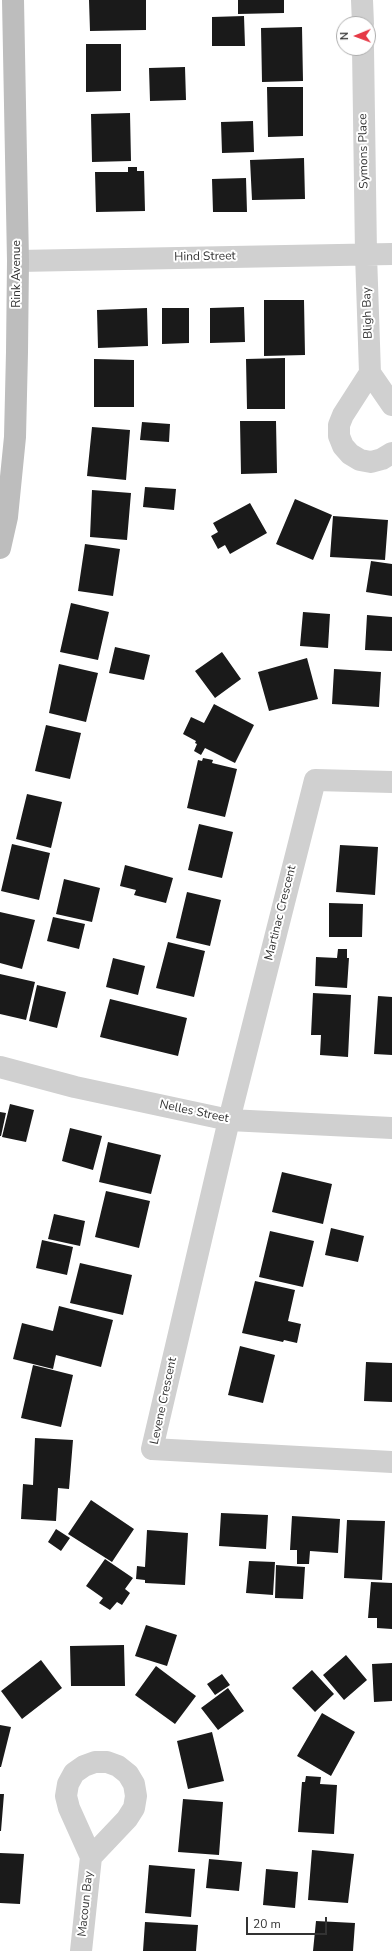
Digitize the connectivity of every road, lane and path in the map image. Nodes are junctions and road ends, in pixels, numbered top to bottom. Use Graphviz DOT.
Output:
graph roads {
  1 [pos="13,0"];
  2 [pos="362,0"];
  3 [pos="363,16"];
  4 [pos="363,56"];
  5 [pos="366,254"];
  6 [pos="392,254"];
  7 [pos="18,261"];
  8 [pos="370,372"];
  9 [pos="392,405"];
  10 [pos="392,453"];
  11 [pos="0,548"];
  12 [pos="392,782"];
  13 [pos="0,1067"];
  14 [pos="229,1120"];
  15 [pos="392,1128"];
  16 [pos="392,1462"];
  17 [pos="91,1857"];
  18 [pos="81,1951"];
  1 -- 7 [label="street, Rink Avenue"];
  2 -- 3 [label="street"];
  4 -- 5 [label="street, Symons Place"];
  5 -- 6 [label="street, Hind Street"];
  5 -- 7 [label="street, Hind Street"];
  5 -- 8 [label="street, Bligh Bay"];
  7 -- 11 [label="street, Rink Avenue"];
  8 -- 9 [label="street"];
  8 -- 10 [label="street"];
  12 -- 14 [label="street, Martinac Crescent"];
  13 -- 14 [label="street, Nelles Street"];
  14 -- 15 [label="street, Nelles Street"];
  14 -- 16 [label="street, Levene Crescent"];
  17 -- 18 [label="street, Macoun Bay"];
}
